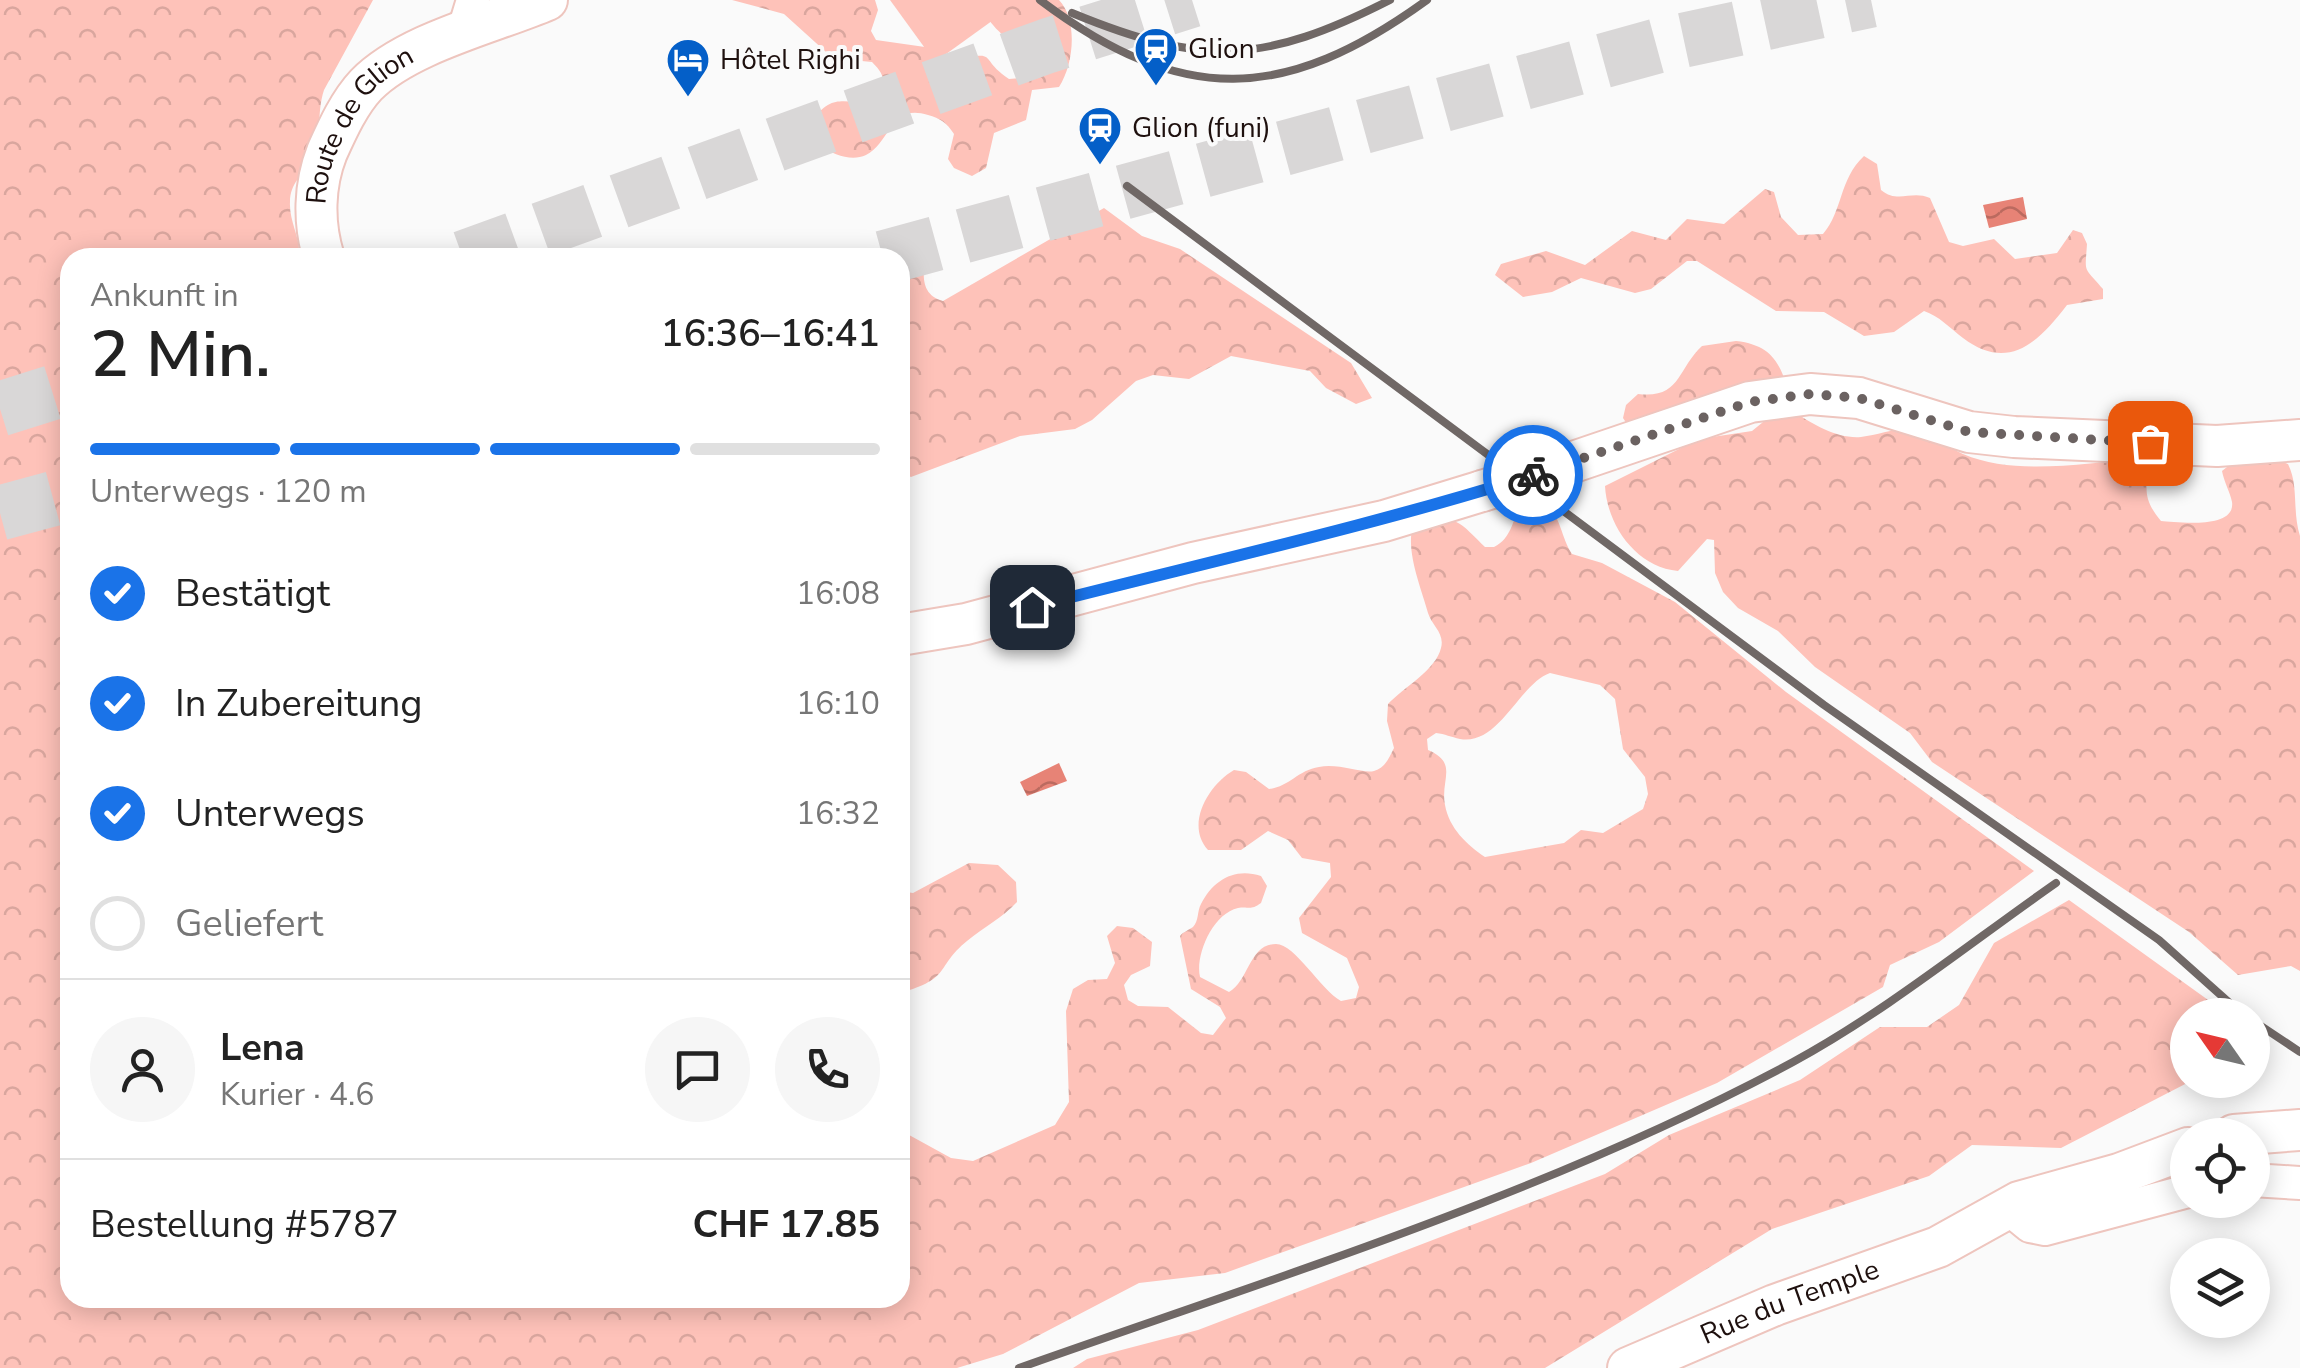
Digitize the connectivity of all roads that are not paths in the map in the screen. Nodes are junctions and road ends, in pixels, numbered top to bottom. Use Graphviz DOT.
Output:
graph roads {
  1 [pos="547,0"];
  2 [pos="468,17"];
  3 [pos="322,248"];
  4 [pos="2300,440"];
  5 [pos="910,633"];
  6 [pos="2300,1130"];
  7 [pos="2270,1132"];
  8 [pos="2170,1154"];
  9 [pos="2270,1182"];
  10 [pos="2300,1184"];
  11 [pos="2170,1196"];
  12 [pos="2008,1208"];
  13 [pos="1628,1368"];
  1 -- 2 [label="street, Route de Glion"];
  2 -- 3 [label="street, Route de Glion"];
  4 -- 5 [label="street, bridge"];
  6 -- 7 [label="street"];
  8 -- 12 [label="street"];
  9 -- 10 [label="street"];
  11 -- 12 [label="street"];
  12 -- 13 [label="street, Rue du Temple"];
}
